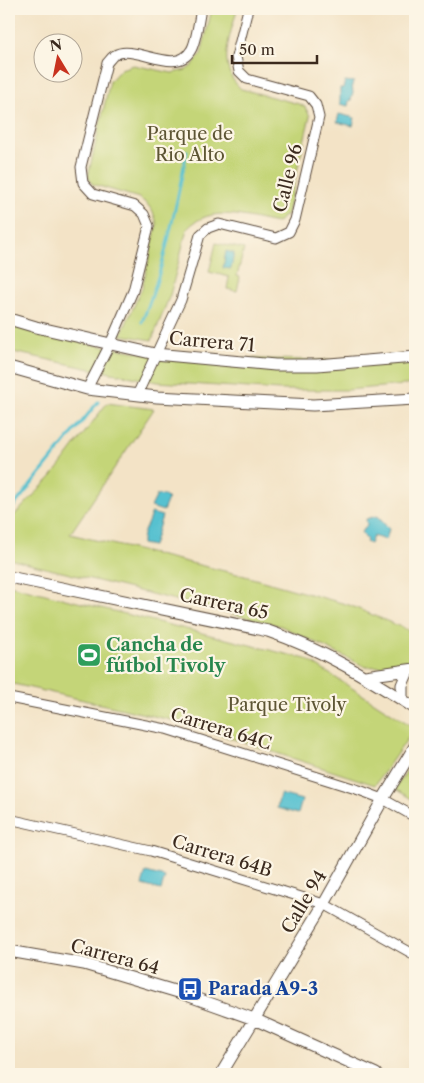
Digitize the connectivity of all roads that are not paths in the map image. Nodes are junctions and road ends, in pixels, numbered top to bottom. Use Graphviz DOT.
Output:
graph roads {
  1 [pos="201,9"];
  2 [pos="248,9"];
  3 [pos="9,319"];
  4 [pos="110,344"];
  5 [pos="155,354"];
  6 [pos="415,357"];
  7 [pos="9,367"];
  8 [pos="87,390"];
  9 [pos="137,395"];
  10 [pos="415,399"];
  11 [pos="9,577"];
  12 [pos="411,670"];
  13 [pos="365,676"];
  14 [pos="9,698"];
  15 [pos="402,700"];
  16 [pos="415,708"];
  17 [pos="415,746"];
  18 [pos="383,799"];
  19 [pos="415,817"];
  20 [pos="9,820"];
  21 [pos="324,904"];
  22 [pos="9,951"];
  23 [pos="415,955"];
  24 [pos="254,1019"];
  25 [pos="221,1074"];
  26 [pos="376,1074"];
  1 -- 4 [label="street"];
  2 -- 5 [label="street, Calle 96"];
  3 -- 4 [label="street, Carrera 71"];
  4 -- 5 [label="street, Carrera 71"];
  4 -- 8 [label="street"];
  5 -- 6 [label="street, Carrera 71"];
  5 -- 9 [label="street, Calle 96"];
  7 -- 8 [label="street"];
  8 -- 9 [label="street"];
  9 -- 10 [label="street"];
  11 -- 13 [label="street, Carrera 65"];
  12 -- 13 [label="street"];
  12 -- 15 [label="street"];
  13 -- 15 [label="street, Carrera 65"];
  14 -- 18 [label="street, Carrera 64C"];
  15 -- 16 [label="street, Carrera 65"];
  17 -- 18 [label="street, Calle 94"];
  18 -- 19 [label="street, Carrera 64C"];
  18 -- 21 [label="street, Calle 94"];
  20 -- 21 [label="street, Carrera 64B"];
  21 -- 23 [label="street, Carrera 64B"];
  21 -- 24 [label="street, Calle 94"];
  22 -- 24 [label="street, Carrera 64"];
  24 -- 25 [label="street, Calle 94"];
  24 -- 26 [label="street, Carrera 64"];
}
